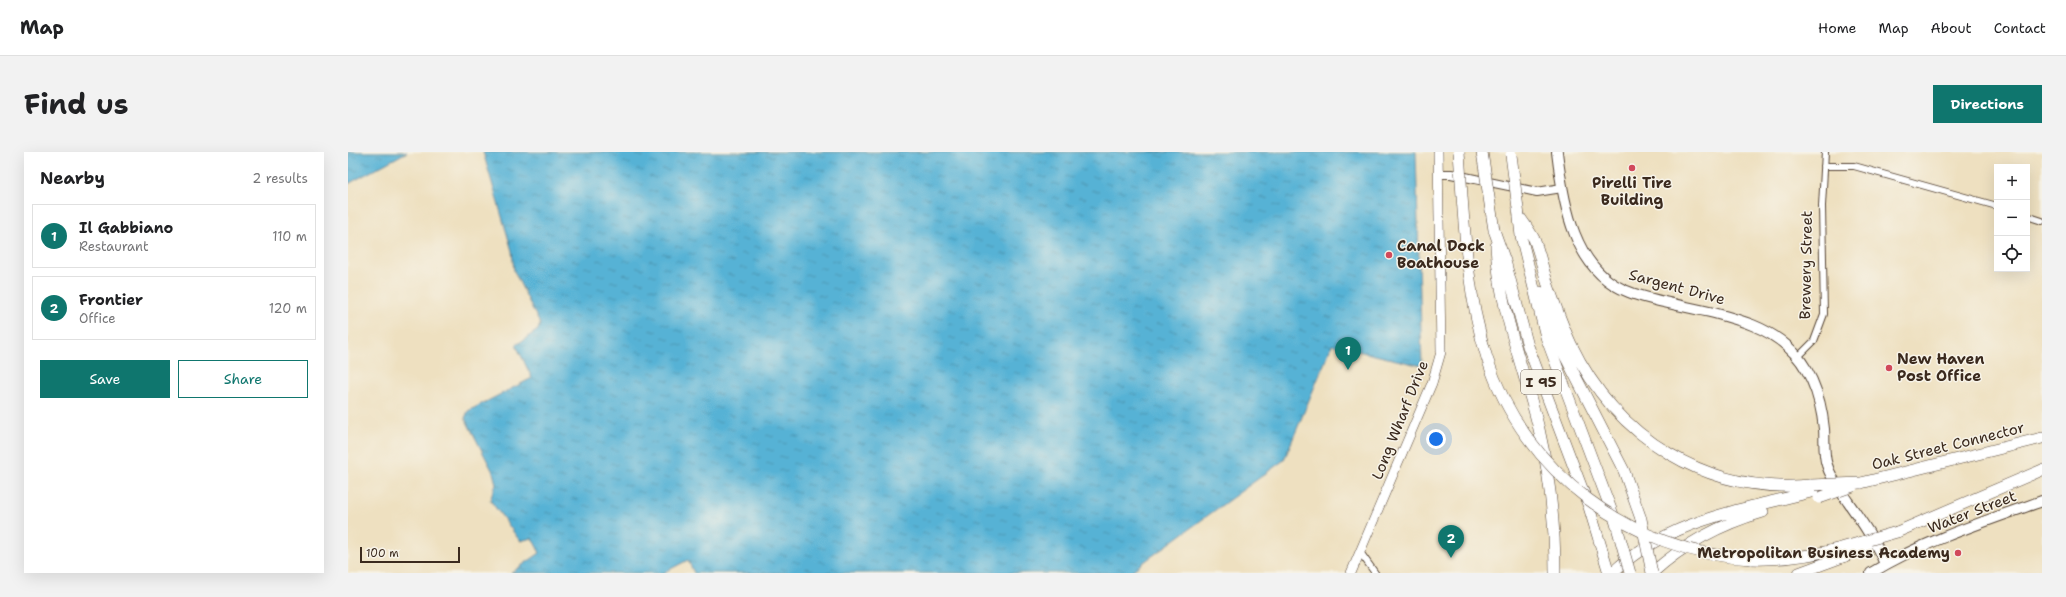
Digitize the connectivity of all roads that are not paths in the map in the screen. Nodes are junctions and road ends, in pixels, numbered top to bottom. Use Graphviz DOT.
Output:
graph roads {
  1 [pos="1438,152"];
  2 [pos="1459,152"];
  3 [pos="1482,152"];
  4 [pos="1557,152"];
  5 [pos="1826,152"];
  6 [pos="1510,154"];
  7 [pos="1824,166"];
  8 [pos="1439,174"];
  9 [pos="1562,188"];
  10 [pos="1994,205"];
  11 [pos="1519,216"];
  12 [pos="2030,217"];
  13 [pos="2042,221"];
  14 [pos="1495,233"];
  15 [pos="1533,276"];
  16 [pos="1798,357"];
  17 [pos="2042,438"];
  18 [pos="2042,470"];
  19 [pos="1862,483"];
  20 [pos="1815,491"];
  21 [pos="2042,501"];
  22 [pos="1360,552"];
  23 [pos="1843,552"];
  24 [pos="1885,564"];
  25 [pos="1351,573"];
  26 [pos="1375,573"];
  27 [pos="1556,573"];
  28 [pos="1609,573"];
  29 [pos="1612,573"];
  30 [pos="1630,573"];
  31 [pos="1652,573"];
  32 [pos="1800,573"];
  33 [pos="1813,573"];
  34 [pos="1870,573"];
  1 -- 8 [label="main road, Long Wharf Drive"];
  2 -- 23 [label="highway, bridge"];
  3 -- 14 [label="highway, I 95, bridge"];
  4 -- 9 [label="main road, Sargent Drive"];
  5 -- 7 [label="street, Brewery Street"];
  6 -- 11 [label="highway, I 95, bridge"];
  7 -- 10 [label="street"];
  7 -- 16 [label="street, Brewery Street"];
  8 -- 9 [label="street"];
  8 -- 22 [label="main road, Long Wharf Drive"];
  9 -- 16 [label="main road, Sargent Drive"];
  11 -- 15 [label="highway, I 95"];
  11 -- 20 [label="highway"];
  12 -- 13 [label="street"];
  14 -- 27 [label="highway"];
  14 -- 28 [label="highway, I 95"];
  15 -- 30 [label="highway, I 95, bridge"];
  15 -- 31 [label="highway, bridge"];
  16 -- 24 [label="main road"];
  17 -- 19 [label="highway, Oak Street Connector"];
  18 -- 23 [label="highway, bridge"];
  19 -- 20 [label="highway, bridge"];
  19 -- 20 [label="highway, bridge"];
  20 -- 29 [label="highway"];
  20 -- 31 [label="highway"];
  21 -- 24 [label="main road, Water Street"];
  22 -- 25 [label="main road, Long Wharf Drive"];
  22 -- 26 [label="street"];
  23 -- 32 [label="highway"];
  23 -- 33 [label="highway"];
  24 -- 34 [label="main road, Water Street"];
}
